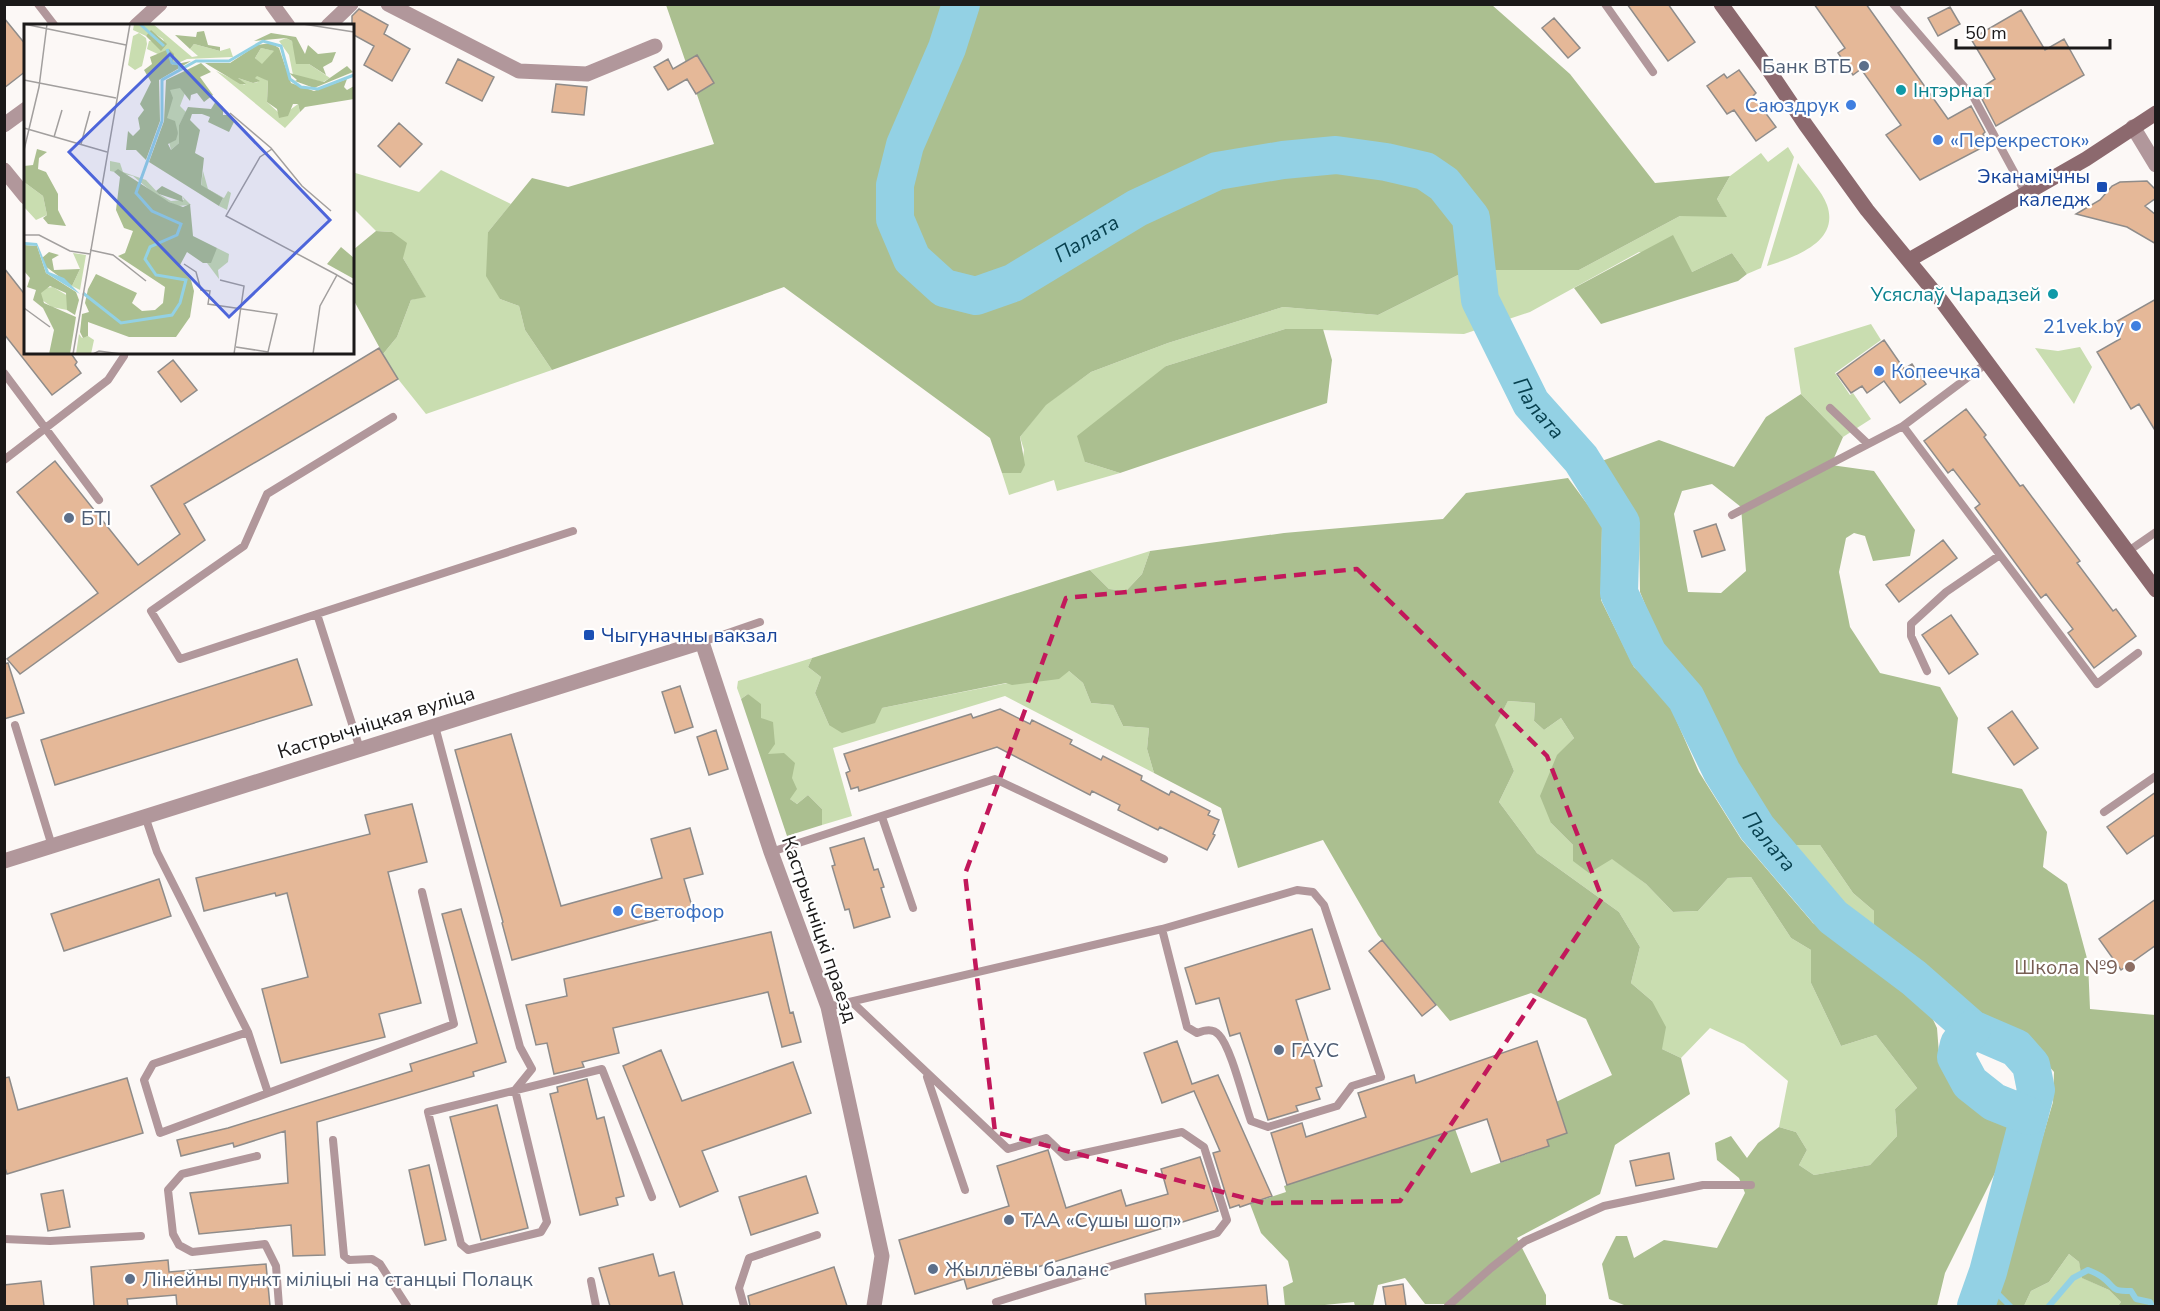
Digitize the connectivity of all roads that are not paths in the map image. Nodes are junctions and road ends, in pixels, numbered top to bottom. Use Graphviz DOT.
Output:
graph roads {
  1 [pos="38,4"];
  2 [pos="160,4"];
  3 [pos="272,4"];
  4 [pos="351,4"];
  5 [pos="387,4"];
  6 [pos="1605,4"];
  7 [pos="1721,4"];
  8 [pos="1893,4"];
  9 [pos="53,24"];
  10 [pos="138,24"];
  11 [pos="287,24"];
  12 [pos="330,24"];
  13 [pos="655,46"];
  14 [pos="1653,72"];
  15 [pos="24,110"];
  16 [pos="2156,113"];
  17 [pos="4,125"];
  18 [pos="2133,127"];
  19 [pos="2156,165"];
  20 [pos="4,170"];
  21 [pos="2026,194"];
  22 [pos="24,195"];
  23 [pos="1909,260"];
  24 [pos="124,354"];
  25 [pos="1987,363"];
  26 [pos="4,373"];
  27 [pos="1830,408"];
  28 [pos="393,417"];
  29 [pos="1903,426"];
  30 [pos="46,428"];
  31 [pos="1868,444"];
  32 [pos="4,460"];
  33 [pos="99,500"];
  34 [pos="1732,515"];
  35 [pos="573,531"];
  36 [pos="2156,532"];
  37 [pos="2127,552"];
  38 [pos="2000,555"];
  39 [pos="2156,590"];
  40 [pos="317,614"];
  41 [pos="760,622"];
  42 [pos="702,642"];
  43 [pos="2138,653"];
  44 [pos="1927,671"];
  45 [pos="15,725"];
  46 [pos="435,726"];
  47 [pos="360,749"];
  48 [pos="2156,776"];
  49 [pos="2104,812"];
  50 [pos="145,816"];
  51 [pos="882,817"];
  52 [pos="52,846"];
  53 [pos="771,852"];
  54 [pos="1164,859"];
  55 [pos="4,861"];
  56 [pos="423,891"];
  57 [pos="913,908"];
  58 [pos="1161,928"];
  59 [pos="852,1002"];
  60 [pos="828,1007"];
  61 [pos="248,1032"];
  62 [pos="926,1073"];
  63 [pos="515,1090"];
  64 [pos="268,1094"];
  65 [pos="333,1140"];
  66 [pos="257,1156"];
  67 [pos="1751,1185"];
  68 [pos="965,1190"];
  69 [pos="652,1197"];
  70 [pos="817,1235"];
  71 [pos="141,1236"];
  72 [pos="4,1239"];
  73 [pos="591,1281"];
  74 [pos="996,1302"];
  75 [pos="279,1306"];
  76 [pos="407,1306"];
  77 [pos="596,1306"];
  78 [pos="744,1306"];
  79 [pos="874,1306"];
  80 [pos="1448,1306"];
  1 -- 9 [label="lane"];
  2 -- 10 [label="street"];
  3 -- 11 [label="street"];
  4 -- 12 [label="street"];
  5 -- 13 [label="street"];
  6 -- 14 [label="lane"];
  7 -- 23 [label="main road"];
  8 -- 21 [label="lane"];
  15 -- 17 [label="street"];
  16 -- 18 [label="main road"];
  18 -- 19 [label="street"];
  18 -- 21 [label="main road"];
  20 -- 22 [label="street"];
  21 -- 23 [label="main road"];
  23 -- 25 [label="main road"];
  24 -- 30 [label="lane"];
  25 -- 29 [label="lane"];
  25 -- 37 [label="main road"];
  26 -- 30 [label="lane"];
  27 -- 31 [label="lane"];
  28 -- 40 [label="lane"];
  29 -- 31 [label="lane"];
  29 -- 38 [label="lane"];
  30 -- 32 [label="lane"];
  30 -- 33 [label="lane"];
  31 -- 34 [label="lane"];
  35 -- 40 [label="lane"];
  36 -- 37 [label="lane"];
  37 -- 39 [label="main road"];
  38 -- 43 [label="lane"];
  38 -- 44 [label="lane"];
  40 -- 47 [label="lane"];
  41 -- 42 [label="lane, Кастрычніцкая вуліца"];
  42 -- 46 [label="street, Кастрычніцкая вуліца"];
  42 -- 53 [label="street, Кастрычніцкі праезд"];
  45 -- 52 [label="lane"];
  46 -- 47 [label="street, Кастрычніцкая вуліца"];
  46 -- 63 [label="lane"];
  47 -- 50 [label="street, Кастрычніцкая вуліца"];
  48 -- 49 [label="lane"];
  50 -- 52 [label="street, Кастрычніцкая вуліца"];
  50 -- 61 [label="lane"];
  51 -- 53 [label="lane"];
  51 -- 54 [label="lane"];
  51 -- 57 [label="lane"];
  52 -- 55 [label="street, Кастрычніцкая вуліца"];
  53 -- 60 [label="street, Кастрычніцкі праезд"];
  56 -- 64 [label="lane"];
  58 -- 58 [label="lane"];
  58 -- 59 [label="lane"];
  59 -- 60 [label="lane"];
  59 -- 62 [label="lane"];
  60 -- 79 [label="street, Кастрычніцкі праезд"];
  61 -- 64 [label="lane"];
  61 -- 64 [label="lane"];
  62 -- 68 [label="lane"];
  62 -- 74 [label="lane"];
  63 -- 63 [label="lane"];
  63 -- 69 [label="lane"];
  65 -- 76 [label="lane"];
  66 -- 75 [label="lane"];
  67 -- 80 [label="lane"];
  70 -- 78 [label="lane"];
  71 -- 72 [label="lane"];
  73 -- 77 [label="lane"];
}
